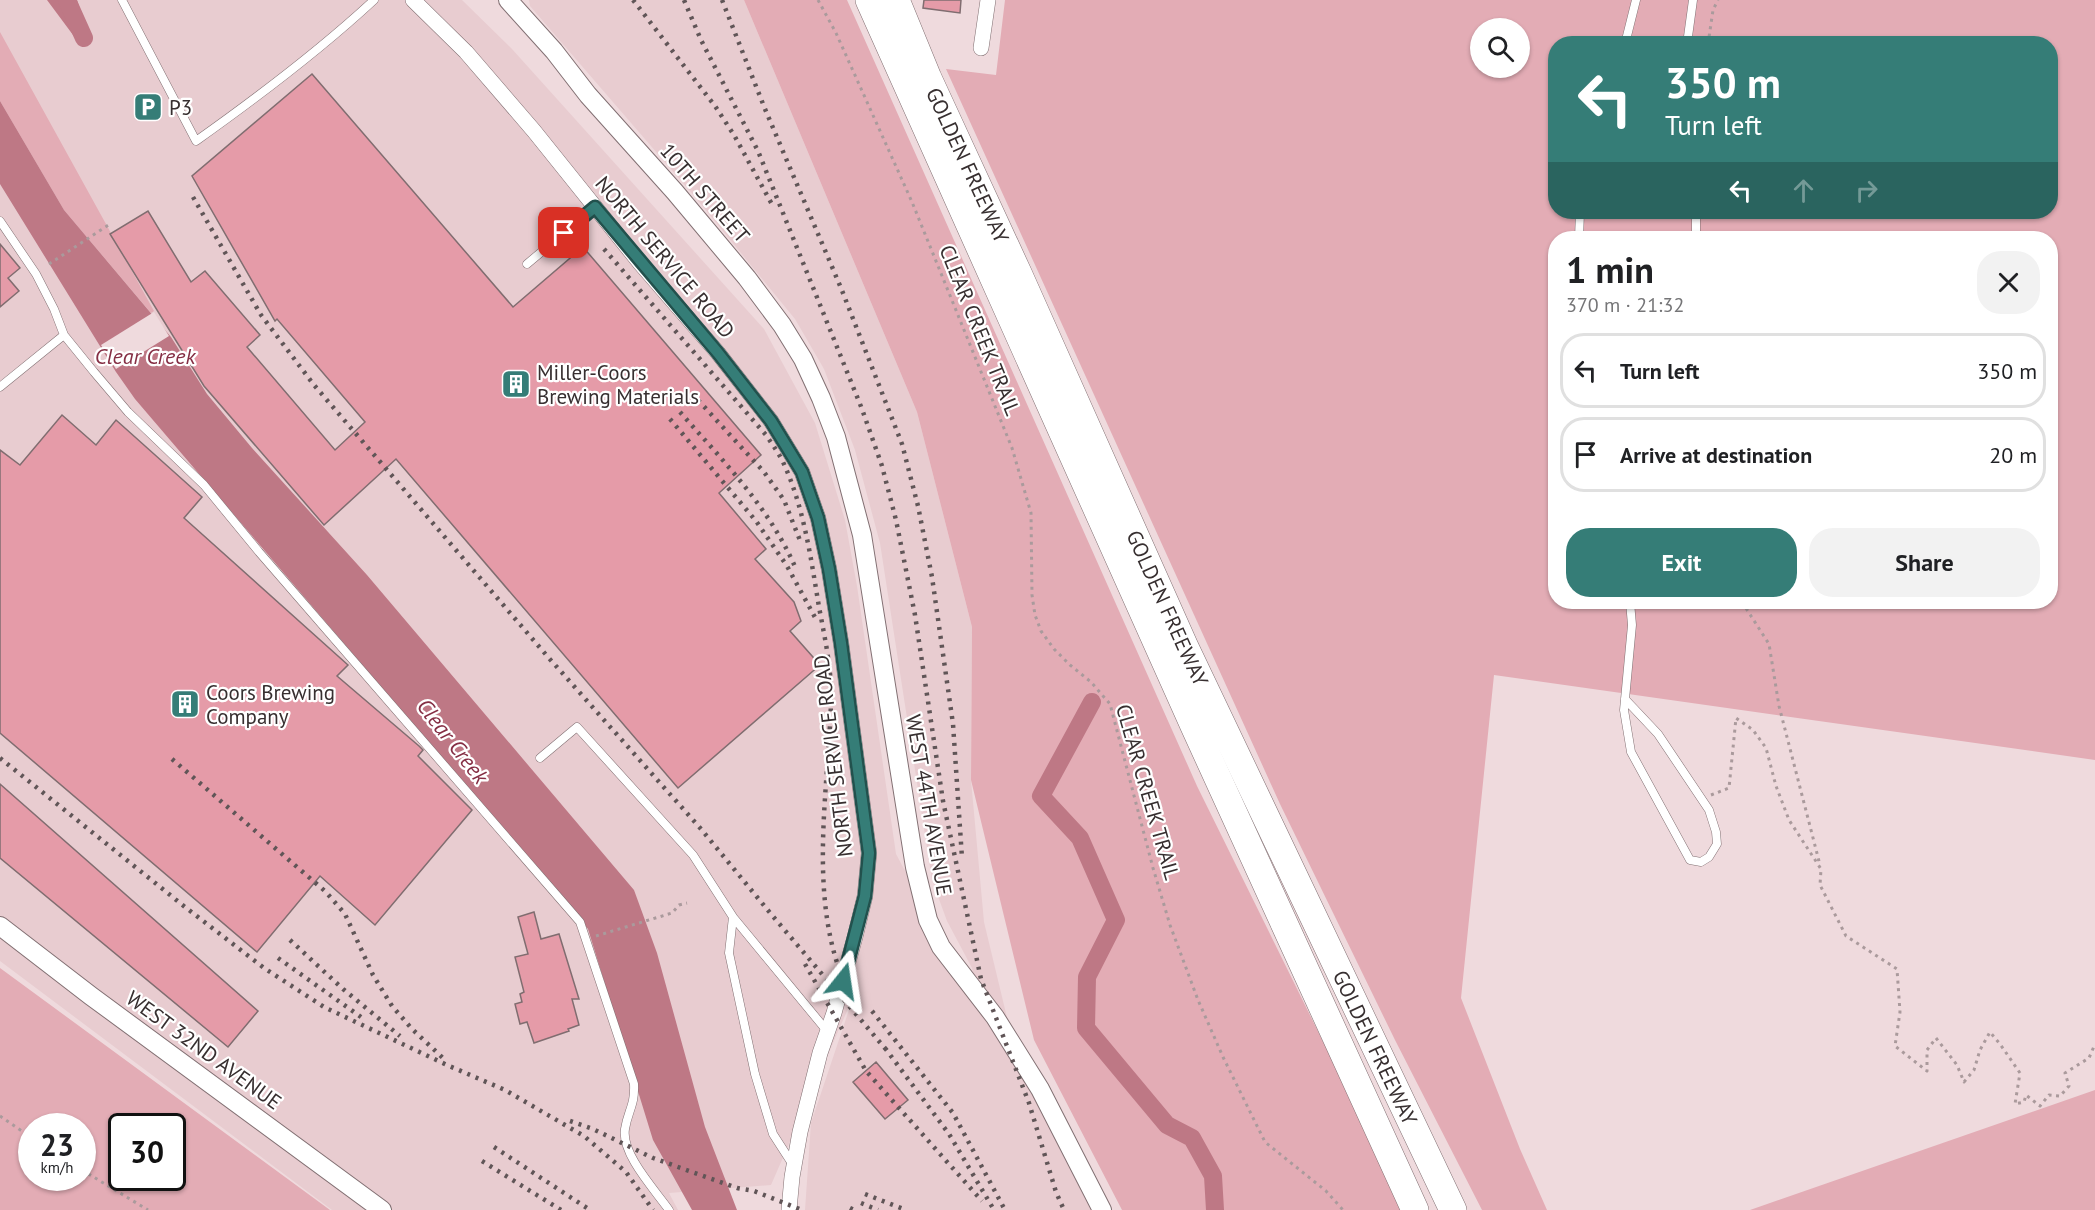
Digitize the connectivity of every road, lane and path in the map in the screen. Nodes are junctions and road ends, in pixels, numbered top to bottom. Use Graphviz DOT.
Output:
graph roads {
  1 [pos="122,0"];
  2 [pos="374,0"];
  3 [pos="413,0"];
  4 [pos="818,0"];
  5 [pos="869,0"];
  6 [pos="896,0"];
  7 [pos="908,0"];
  8 [pos="988,0"];
  9 [pos="1636,0"];
  10 [pos="1693,0"];
  11 [pos="1718,0"];
  12 [pos="512,2"];
  13 [pos="1626,36"];
  14 [pos="1688,36"];
  15 [pos="1709,36"];
  16 [pos="981,48"];
  17 [pos="928,78"];
  18 [pos="595,207"];
  19 [pos="0,221"];
  20 [pos="110,224"];
  21 [pos="49,264"];
  22 [pos="527,264"];
  23 [pos="64,335"];
  24 [pos="0,387"];
  25 [pos="836,436"];
  26 [pos="1631,609"];
  27 [pos="1746,609"];
  28 [pos="1625,699"];
  29 [pos="540,758"];
  30 [pos="1702,799"];
  31 [pos="1821,869"];
  32 [pos="687,903"];
  33 [pos="733,917"];
  34 [pos="0,926"];
  35 [pos="587,938"];
  36 [pos="827,1031"];
  37 [pos="2095,1044"];
  38 [pos="0,1116"];
  39 [pos="18,1128"];
  40 [pos="794,1167"];
  41 [pos="96,1178"];
  42 [pos="148,1210"];
  43 [pos="382,1210"];
  44 [pos="669,1210"];
  45 [pos="789,1210"];
  46 [pos="1102,1210"];
  47 [pos="1343,1210"];
  48 [pos="1415,1210"];
  49 [pos="1453,1210"];
  1 -- 2 [label="lane"];
  3 -- 18 [label="street, NORTH SERVICE ROAD"];
  4 -- 47 [label="path, CLEAR CREEK TRAIL"];
  5 -- 48 [label="highway, GOLDEN FREEWAY"];
  6 -- 17 [label="highway, GOLDEN FREEWAY"];
  7 -- 17 [label="highway"];
  8 -- 16 [label="street"];
  9 -- 13 [label="lane"];
  10 -- 14 [label="lane"];
  11 -- 15 [label="path"];
  12 -- 25 [label="street, 10TH STREET"];
  17 -- 49 [label="highway, GOLDEN FREEWAY"];
  18 -- 22 [label="lane"];
  18 -- 36 [label="street, NORTH SERVICE ROAD"];
  19 -- 23 [label="lane"];
  20 -- 21 [label="path"];
  23 -- 24 [label="lane"];
  23 -- 35 [label="lane"];
  25 -- 46 [label="street, WEST 44TH AVENUE"];
  26 -- 28 [label="lane"];
  27 -- 31 [label="path"];
  28 -- 30 [label="lane"];
  28 -- 30 [label="lane"];
  29 -- 33 [label="lane"];
  30 -- 31 [label="path"];
  31 -- 37 [label="path"];
  32 -- 35 [label="path"];
  33 -- 36 [label="lane"];
  33 -- 40 [label="lane"];
  34 -- 43 [label="street, WEST 32ND AVENUE"];
  35 -- 44 [label="lane"];
  36 -- 40 [label="street, NORTH SERVICE ROAD"];
  38 -- 39 [label="path"];
  40 -- 45 [label="street, NORTH SERVICE ROAD"];
  41 -- 42 [label="path"];
}
